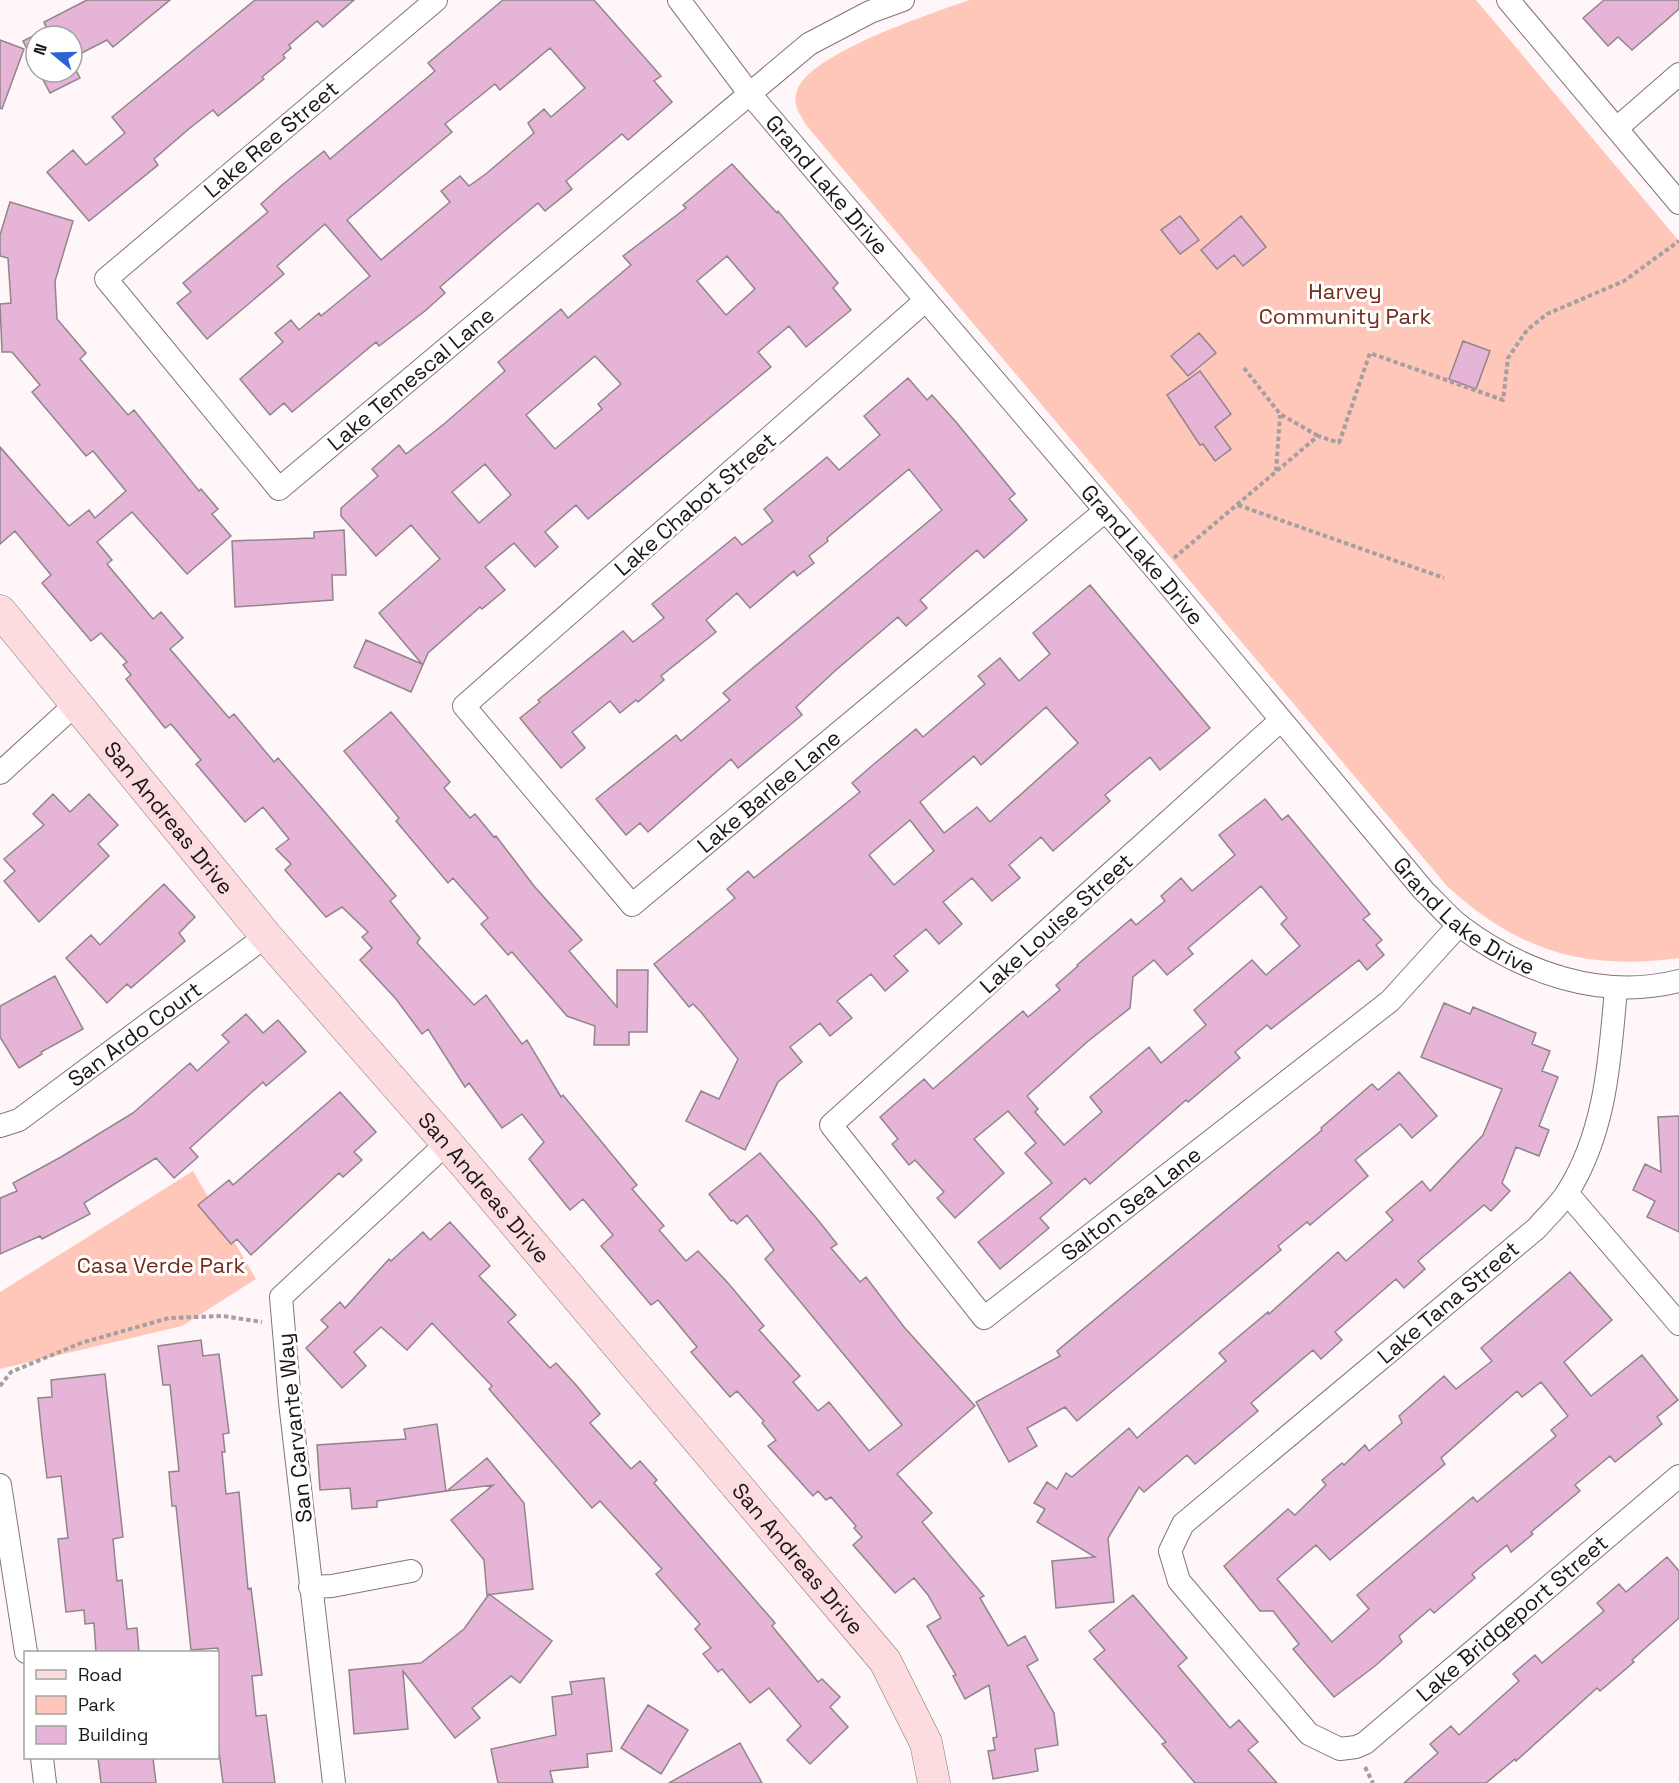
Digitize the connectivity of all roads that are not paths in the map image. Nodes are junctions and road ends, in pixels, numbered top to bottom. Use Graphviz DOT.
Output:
graph roads {
  1 [pos="436,0"];
  2 [pos="679,0"];
  3 [pos="903,0"];
  4 [pos="1508,0"];
  5 [pos="1679,74"];
  6 [pos="749,93"];
  7 [pos="1617,128"];
  8 [pos="1679,203"];
  9 [pos="106,279"];
  10 [pos="925,302"];
  11 [pos="1105,511"];
  12 [pos="0,611"];
  13 [pos="77,703"];
  14 [pos="464,706"];
  15 [pos="1281,720"];
  16 [pos="0,773"];
  17 [pos="1459,925"];
  18 [pos="266,936"];
  19 [pos="1679,981"];
  20 [pos="1616,988"];
  21 [pos="831,1125"];
  22 [pos="0,1126"];
  23 [pos="447,1143"];
  24 [pos="1567,1193"];
  25 [pos="1679,1324"];
  26 [pos="1679,1476"];
  27 [pos="0,1485"];
  28 [pos="411,1571"];
  29 [pos="310,1587"];
  30 [pos="26,1651"];
  31 [pos="1340,1749"];
  32 [pos="42,1759"];
  33 [pos="45,1783"];
  34 [pos="334,1783"];
  35 [pos="934,1783"];
  1 -- 9 [label="street, Lake Ree Street"];
  2 -- 6 [label="street, Grand Lake Drive"];
  3 -- 6 [label="street"];
  4 -- 7 [label="street"];
  5 -- 7 [label="street"];
  6 -- 9 [label="street, Lake Temescal Lane"];
  6 -- 10 [label="street, Grand Lake Drive"];
  7 -- 8 [label="street"];
  10 -- 11 [label="street, Grand Lake Drive"];
  10 -- 14 [label="street, Lake Chabot Street"];
  11 -- 14 [label="street, Lake Barlee Lane"];
  11 -- 15 [label="street, Grand Lake Drive"];
  12 -- 13 [label="street, San Andreas Drive"];
  13 -- 16 [label="street"];
  13 -- 18 [label="street, San Andreas Drive"];
  15 -- 17 [label="street, Grand Lake Drive"];
  15 -- 21 [label="street, Lake Louise Street"];
  17 -- 20 [label="street, Grand Lake Drive"];
  17 -- 21 [label="street, Salton Sea Lane"];
  18 -- 22 [label="street, San Ardo Court"];
  18 -- 23 [label="street, San Andreas Drive"];
  19 -- 20 [label="street, Grand Lake Drive"];
  20 -- 24 [label="street, Lake Tana Street"];
  23 -- 29 [label="street, San Carvante Way"];
  23 -- 35 [label="street, San Andreas Drive"];
  24 -- 25 [label="street"];
  24 -- 31 [label="street, Lake Tana Street"];
  26 -- 31 [label="street, Lake Bridgeport Street"];
  27 -- 30 [label="street"];
  28 -- 29 [label="street"];
  29 -- 34 [label="street, San Carvante Way"];
  32 -- 33 [label="street"];
}
